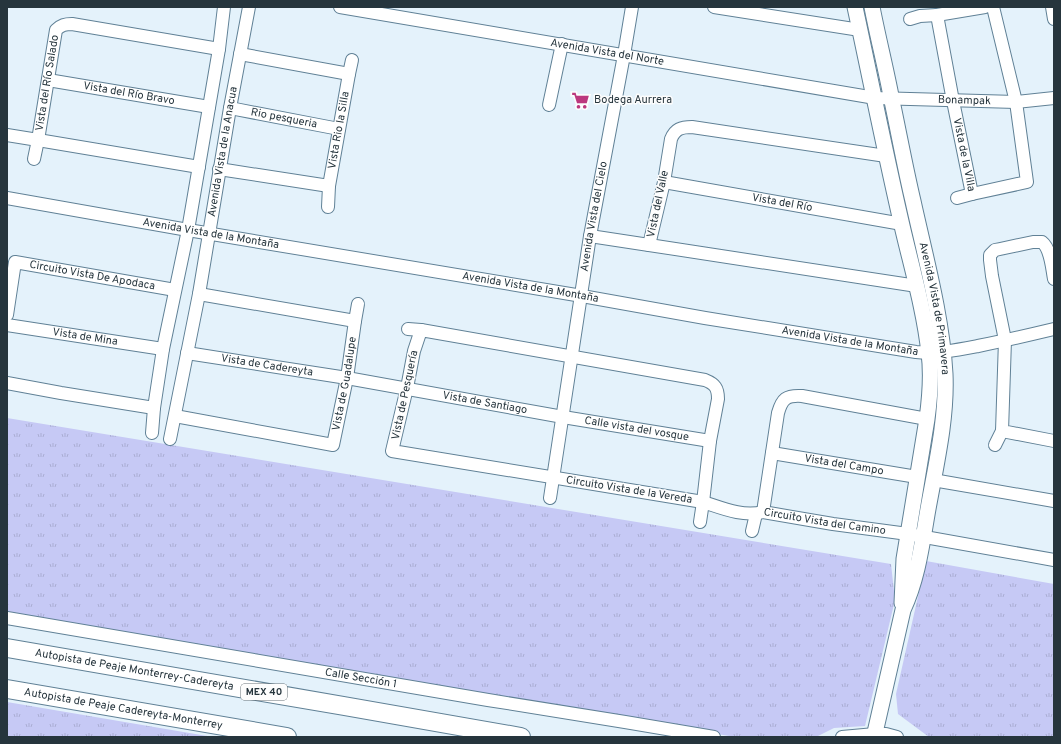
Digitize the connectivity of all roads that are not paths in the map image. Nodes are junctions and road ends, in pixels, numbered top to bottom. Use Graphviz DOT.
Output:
graph roads {
  1 [pos="224,7"];
  2 [pos="249,7"];
  3 [pos="340,7"];
  4 [pos="632,7"];
  5 [pos="714,7"];
  6 [pos="855,7"];
  7 [pos="872,7"];
  8 [pos="985,7"];
  9 [pos="993,7"];
  10 [pos="1052,7"];
  11 [pos="937,14"];
  12 [pos="910,19"];
  13 [pos="1054,19"];
  14 [pos="860,30"];
  15 [pos="562,44"];
  16 [pos="219,49"];
  17 [pos="240,54"];
  18 [pos="624,55"];
  19 [pos="352,60"];
  20 [pos="349,74"];
  21 [pos="48,80"];
  22 [pos="875,98"];
  23 [pos="1054,98"];
  24 [pos="892,99"];
  25 [pos="952,101"];
  26 [pos="1016,102"];
  27 [pos="549,106"];
  28 [pos="209,107"];
  29 [pos="230,108"];
  30 [pos="339,129"];
  31 [pos="7,135"];
  32 [pos="38,140"];
  33 [pos="886,156"];
  34 [pos="34,159"];
  35 [pos="199,167"];
  36 [pos="220,169"];
  37 [pos="664,182"];
  38 [pos="329,186"];
  39 [pos="972,194"];
  40 [pos="7,198"];
  41 [pos="957,198"];
  42 [pos="328,207"];
  43 [pos="902,224"];
  44 [pos="188,230"];
  45 [pos="209,233"];
  46 [pos="590,236"];
  47 [pos="649,244"];
  48 [pos="13,258"];
  49 [pos="1054,279"];
  50 [pos="917,286"];
  51 [pos="175,290"];
  52 [pos="199,294"];
  53 [pos="582,296"];
  54 [pos="358,304"];
  55 [pos="7,315"];
  56 [pos="355,321"];
  57 [pos="7,325"];
  58 [pos="408,329"];
  59 [pos="1054,329"];
  60 [pos="421,330"];
  61 [pos="1005,340"];
  62 [pos="163,349"];
  63 [pos="187,353"];
  64 [pos="936,353"];
  65 [pos="572,357"];
  66 [pos="347,378"];
  67 [pos="7,383"];
  68 [pos="407,388"];
  69 [pos="154,408"];
  70 [pos="176,416"];
  71 [pos="563,417"];
  72 [pos="927,419"];
  73 [pos="1002,431"];
  74 [pos="152,433"];
  75 [pos="170,439"];
  76 [pos="710,441"];
  77 [pos="1054,441"];
  78 [pos="995,445"];
  79 [pos="772,452"];
  80 [pos="917,477"];
  81 [pos="553,478"];
  82 [pos="933,480"];
  83 [pos="550,498"];
  84 [pos="1054,501"];
  85 [pos="703,502"];
  86 [pos="760,513"];
  87 [pos="700,522"];
  88 [pos="752,532"];
  89 [pos="908,534"];
  90 [pos="923,537"];
  91 [pos="1054,560"];
  92 [pos="903,610"];
  93 [pos="7,618"];
  94 [pos="7,648"];
  95 [pos="7,689"];
  96 [pos="875,735"];
  97 [pos="287,737"];
  98 [pos="521,737"];
  99 [pos="714,737"];
  100 [pos="842,737"];
  101 [pos="897,737"];
  1 -- 16 [label="street, Avenida Vista de la Anacua"];
  2 -- 17 [label="street, Avenida Vista de la Anacua"];
  3 -- 15 [label="street, Avenida Vista del Norte"];
  4 -- 18 [label="street, Avenida Vista del Cielo"];
  5 -- 14 [label="street"];
  6 -- 14 [label="main road, Avenida Vista de Primavera"];
  7 -- 24 [label="main road, Avenida Vista de Primavera"];
  8 -- 11 [label="street"];
  9 -- 26 [label="street, Vista de la Villa"];
  10 -- 13 [label="street"];
  11 -- 12 [label="street"];
  11 -- 25 [label="street, Vista de la Villa"];
  14 -- 22 [label="main road, Avenida Vista de Primavera"];
  15 -- 18 [label="street, Avenida Vista del Norte"];
  15 -- 27 [label="street"];
  16 -- 21 [label="street, Vista del Río Salado"];
  16 -- 28 [label="street, Avenida Vista de la Anacua"];
  17 -- 20 [label="street"];
  17 -- 29 [label="street, Avenida Vista de la Anacua"];
  18 -- 22 [label="street, Avenida Vista del Norte"];
  18 -- 46 [label="street, Avenida Vista del Cielo"];
  19 -- 20 [label="street, Vista Rio la Silla"];
  20 -- 30 [label="street, Vista Rio la Silla"];
  21 -- 28 [label="street, Vista del Río Bravo"];
  21 -- 32 [label="street, Vista del Río Salado"];
  22 -- 24 [label="street, Bonampak"];
  22 -- 33 [label="main road, Avenida Vista de Primavera"];
  23 -- 26 [label="street, Bonampak"];
  24 -- 25 [label="street, Bonampak"];
  24 -- 64 [label="main road, Avenida Vista de Primavera"];
  25 -- 26 [label="street, Bonampak"];
  25 -- 39 [label="street, Vista de la Villa"];
  26 -- 39 [label="street, Vista de la Villa"];
  28 -- 35 [label="street, Avenida Vista de la Anacua"];
  29 -- 30 [label="street, Rio pesqueria"];
  29 -- 36 [label="street, Avenida Vista de la Anacua"];
  30 -- 38 [label="street, Vista Rio la Silla"];
  31 -- 32 [label="street"];
  32 -- 34 [label="street"];
  32 -- 35 [label="street, Vista del Río Salado"];
  33 -- 37 [label="street, Vista del Valle"];
  33 -- 43 [label="main road, Avenida Vista de Primavera"];
  35 -- 44 [label="street, Avenida Vista de la Anacua"];
  36 -- 38 [label="street"];
  36 -- 45 [label="street, Avenida Vista de la Anacua"];
  37 -- 43 [label="street, Vista del Río"];
  37 -- 47 [label="street, Vista del Valle"];
  38 -- 42 [label="street, Vista Rio la Silla"];
  39 -- 41 [label="street"];
  40 -- 44 [label="street, Avenida Vista de la Montaña"];
  43 -- 50 [label="main road, Avenida Vista de Primavera"];
  44 -- 45 [label="street, Avenida Vista de la Montaña"];
  44 -- 51 [label="street, Avenida Vista de la Anacua"];
  45 -- 52 [label="street, Avenida Vista de la Anacua"];
  45 -- 53 [label="street, Avenida Vista de la Montaña"];
  46 -- 47 [label="street"];
  46 -- 53 [label="street, Avenida Vista del Cielo"];
  47 -- 50 [label="street, Vista del Valle"];
  48 -- 51 [label="street, Circuito Vista De Apodaca"];
  48 -- 55 [label="street, Circuito Vista De Apodaca"];
  49 -- 61 [label="street"];
  50 -- 64 [label="main road, Avenida Vista de Primavera"];
  51 -- 62 [label="street, Avenida Vista de la Anacua"];
  52 -- 56 [label="street, Vista de Guadalupe"];
  52 -- 63 [label="street, Avenida Vista de la Anacua"];
  53 -- 64 [label="street, Avenida Vista de la Montaña"];
  53 -- 65 [label="street, Avenida Vista del Cielo"];
  54 -- 56 [label="street"];
  56 -- 66 [label="street, Vista de Guadalupe"];
  57 -- 62 [label="street, Vista de Mina"];
  58 -- 60 [label="street"];
  59 -- 61 [label="street, Avenida Vista de la Montaña"];
  60 -- 65 [label="street"];
  60 -- 68 [label="street, Vista de Pesquería"];
  61 -- 64 [label="street, Avenida Vista de la Montaña"];
  61 -- 73 [label="street"];
  62 -- 69 [label="street, Avenida Vista de la Anacua"];
  63 -- 66 [label="street, Vista de Cadereyta"];
  63 -- 70 [label="street, Avenida Vista de la Anacua"];
  64 -- 72 [label="main road, Avenida Vista de Primavera"];
  64 -- 82 [label="main road, Avenida Vista de Primavera"];
  65 -- 71 [label="street, Avenida Vista del Cielo"];
  65 -- 76 [label="street, Circuito Vista de la Vereda"];
  66 -- 68 [label="street, Vista de Cadereyta"];
  66 -- 70 [label="street, Vista de Guadalupe"];
  67 -- 69 [label="street"];
  68 -- 71 [label="street, Vista de Santiago"];
  68 -- 81 [label="street, Vista de Pesquería"];
  69 -- 74 [label="street, Avenida Vista de la Anacua"];
  70 -- 75 [label="street, Avenida Vista de la Anacua"];
  71 -- 76 [label="street, Calle vista del vosque"];
  71 -- 81 [label="street, Avenida Vista del Cielo"];
  72 -- 79 [label="street, Circuito Vista del Camino"];
  72 -- 80 [label="main road, Avenida Vista de Primavera"];
  73 -- 77 [label="street"];
  73 -- 78 [label="street"];
  76 -- 85 [label="street, Circuito Vista de la Vereda"];
  79 -- 80 [label="street, Vista del Campo"];
  79 -- 86 [label="street, Circuito Vista del Camino"];
  80 -- 89 [label="main road, Avenida Vista de Primavera"];
  81 -- 83 [label="street, Avenida Vista del Cielo"];
  81 -- 85 [label="street, Circuito Vista de la Vereda"];
  82 -- 84 [label="street"];
  82 -- 90 [label="main road, Avenida Vista de Primavera"];
  85 -- 86 [label="street"];
  85 -- 87 [label="street"];
  86 -- 88 [label="street"];
  86 -- 89 [label="street, Circuito Vista del Camino"];
  89 -- 90 [label="street, Circuito Vista del Camino"];
  89 -- 92 [label="main road, Avenida Vista de Primavera"];
  90 -- 91 [label="street, Circuito Vista del Camino"];
  90 -- 92 [label="main road, Avenida Vista de Primavera"];
  92 -- 96 [label="main road, Avenida Vista de Primavera"];
  93 -- 99 [label="street, Calle Sección 1"];
  94 -- 98 [label="highway, Autopista de Peaje Monterrey-Cadereyta / MEX 40"];
  95 -- 97 [label="highway, Autopista de Peaje Cadereyta-Monterrey"];
  96 -- 100 [label="street"];
  96 -- 101 [label="street"];
}
